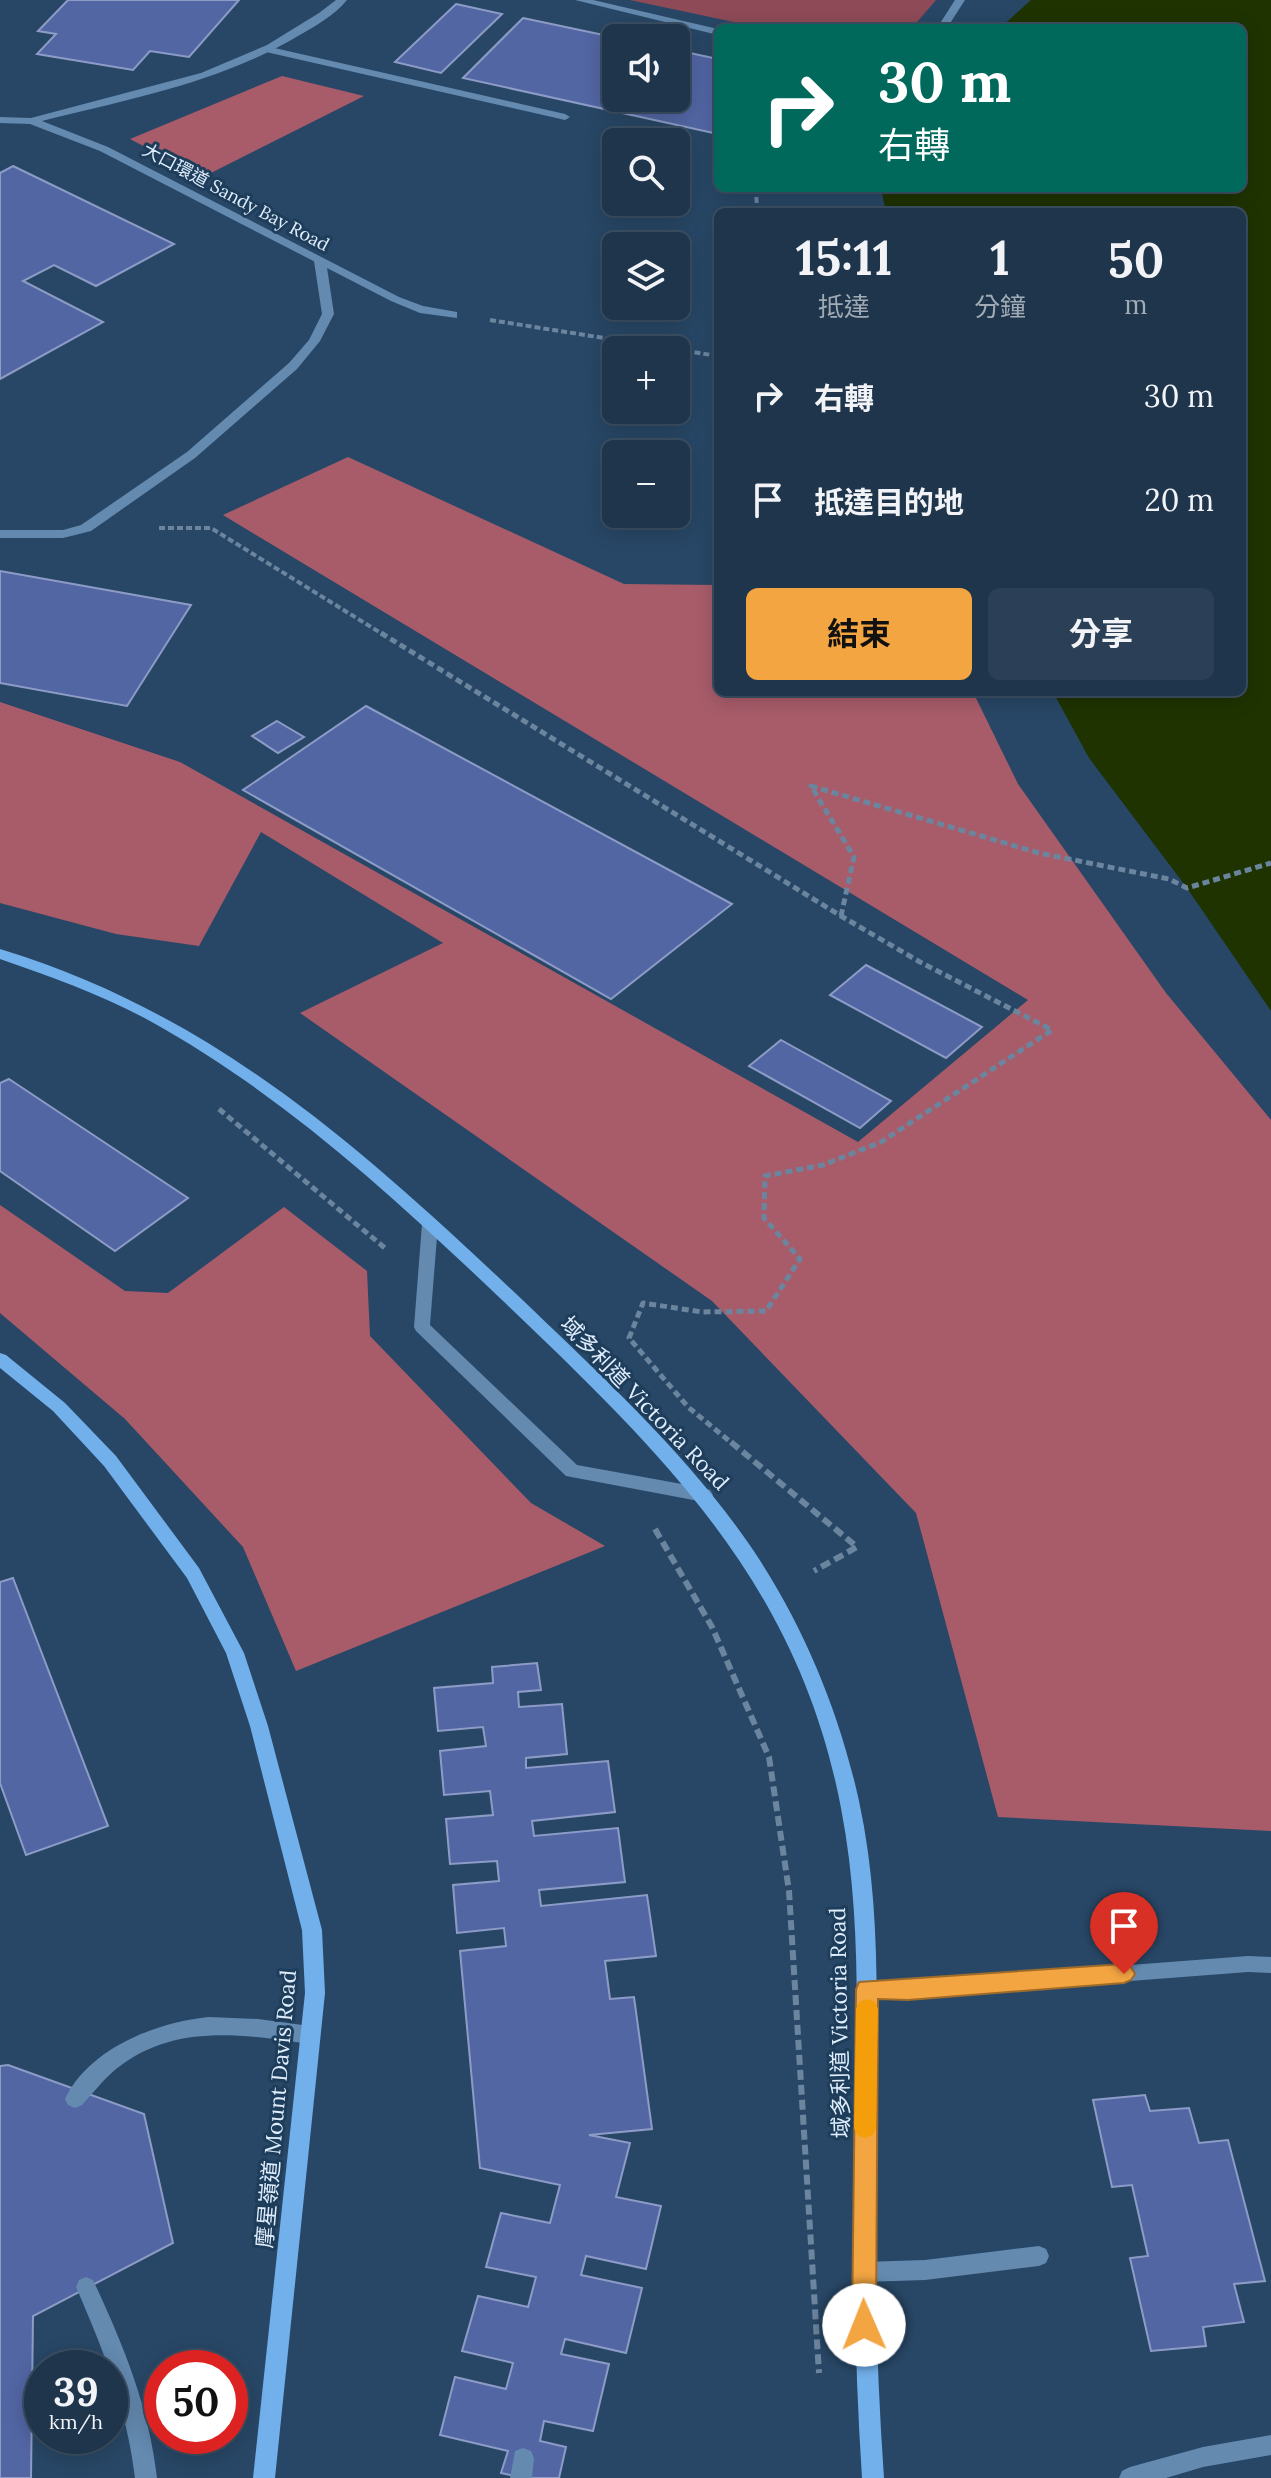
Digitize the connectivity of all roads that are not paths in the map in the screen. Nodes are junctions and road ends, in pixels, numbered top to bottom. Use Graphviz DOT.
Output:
graph roads {
  1 [pos="342,0"];
  2 [pos="580,0"];
  3 [pos="960,0"];
  4 [pos="945,24"];
  5 [pos="714,31"];
  6 [pos="270,50"];
  7 [pos="565,117"];
  8 [pos="0,120"];
  9 [pos="31,121"];
  10 [pos="320,261"];
  11 [pos="453,315"];
  12 [pos="0,534"];
  13 [pos="0,954"];
  14 [pos="430,1224"];
  15 [pos="0,1359"];
  16 [pos="704,1495"];
  17 [pos="1271,1965"];
  18 [pos="867,1989"];
  19 [pos="310,2035"];
  20 [pos="75,2099"];
  21 [pos="1039,2256"];
  22 [pos="863,2272"];
  23 [pos="86,2287"];
  24 [pos="1271,2445"];
  25 [pos="146,2478"];
  26 [pos="264,2478"];
  27 [pos="873,2478"];
  28 [pos="1130,2478"];
  1 -- 6 [label="street"];
  2 -- 5 [label="street"];
  3 -- 4 [label="street"];
  6 -- 7 [label="street"];
  6 -- 9 [label="street"];
  8 -- 9 [label="street, 大口環道 Sandy Bay Road"];
  9 -- 10 [label="street, 大口環道 Sandy Bay Road"];
  10 -- 11 [label="street, 大口環道 Sandy Bay Road"];
  10 -- 12 [label="street"];
  13 -- 14 [label="main road, 域多利道 Victoria Road"];
  14 -- 16 [label="main road, 域多利道 Victoria Road"];
  14 -- 16 [label="street"];
  15 -- 19 [label="main road, 摩星嶺道 Mount Davis Road"];
  16 -- 18 [label="main road, 域多利道 Victoria Road"];
  17 -- 18 [label="street"];
  18 -- 22 [label="main road, 域多利道 Victoria Road"];
  19 -- 20 [label="street"];
  19 -- 26 [label="main road, 摩星嶺道 Mount Davis Road"];
  21 -- 22 [label="street"];
  22 -- 27 [label="main road, 域多利道 Victoria Road"];
  23 -- 25 [label="street"];
  24 -- 28 [label="street"];
}
